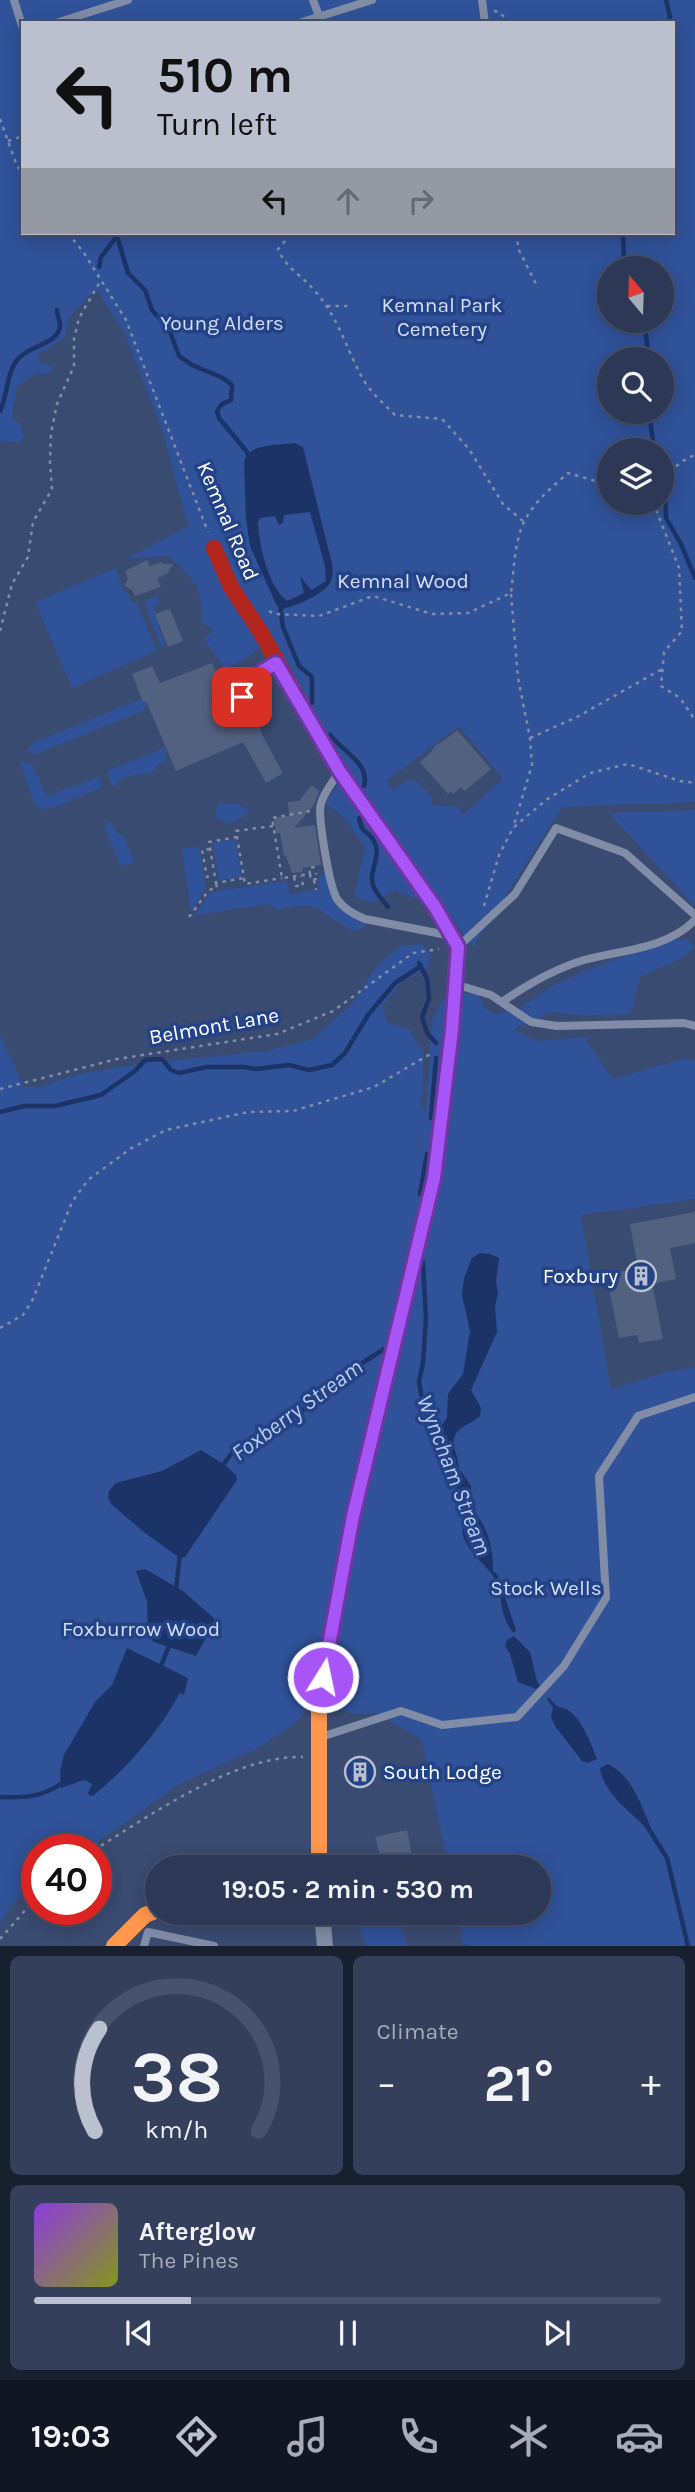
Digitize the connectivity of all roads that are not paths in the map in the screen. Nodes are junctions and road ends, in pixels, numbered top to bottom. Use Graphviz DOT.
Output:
graph roads {
  1 [pos="14,0"];
  2 [pos="128,0"];
  3 [pos="313,0"];
  4 [pos="372,0"];
  5 [pos="319,16"];
  6 [pos="62,21"];
  7 [pos="305,21"];
  8 [pos="21,23"];
  9 [pos="214,548"];
  10 [pos="276,663"];
  11 [pos="245,719"];
  12 [pos="340,772"];
  13 [pos="695,918"];
  14 [pos="455,941"];
  15 [pos="455,984"];
  16 [pos="502,1002"];
  17 [pos="695,1026"];
  18 [pos="695,1397"];
  19 [pos="318,1738"];
  20 [pos="318,1855"];
  21 [pos="145,1915"];
  22 [pos="323,1925"];
  23 [pos="114,1946"];
  24 [pos="144,1946"];
  25 [pos="214,1946"];
  26 [pos="325,1946"];
  1 -- 8 [label="lane"];
  2 -- 6 [label="lane"];
  3 -- 5 [label="lane"];
  4 -- 5 [label="lane"];
  5 -- 7 [label="lane"];
  9 -- 10 [label="street, Kemnal Road"];
  10 -- 11 [label="lane"];
  10 -- 12 [label="street, Kemnal Road"];
  12 -- 14 [label="street, Kemnal Road"];
  12 -- 14 [label="lane"];
  13 -- 14 [label="lane"];
  13 -- 16 [label="lane"];
  14 -- 15 [label="street"];
  15 -- 16 [label="lane"];
  15 -- 19 [label="street"];
  16 -- 17 [label="lane"];
  18 -- 19 [label="lane"];
  19 -- 20 [label="street"];
  21 -- 23 [label="street"];
  22 -- 26 [label="street"];
  24 -- 25 [label="lane"];
}
